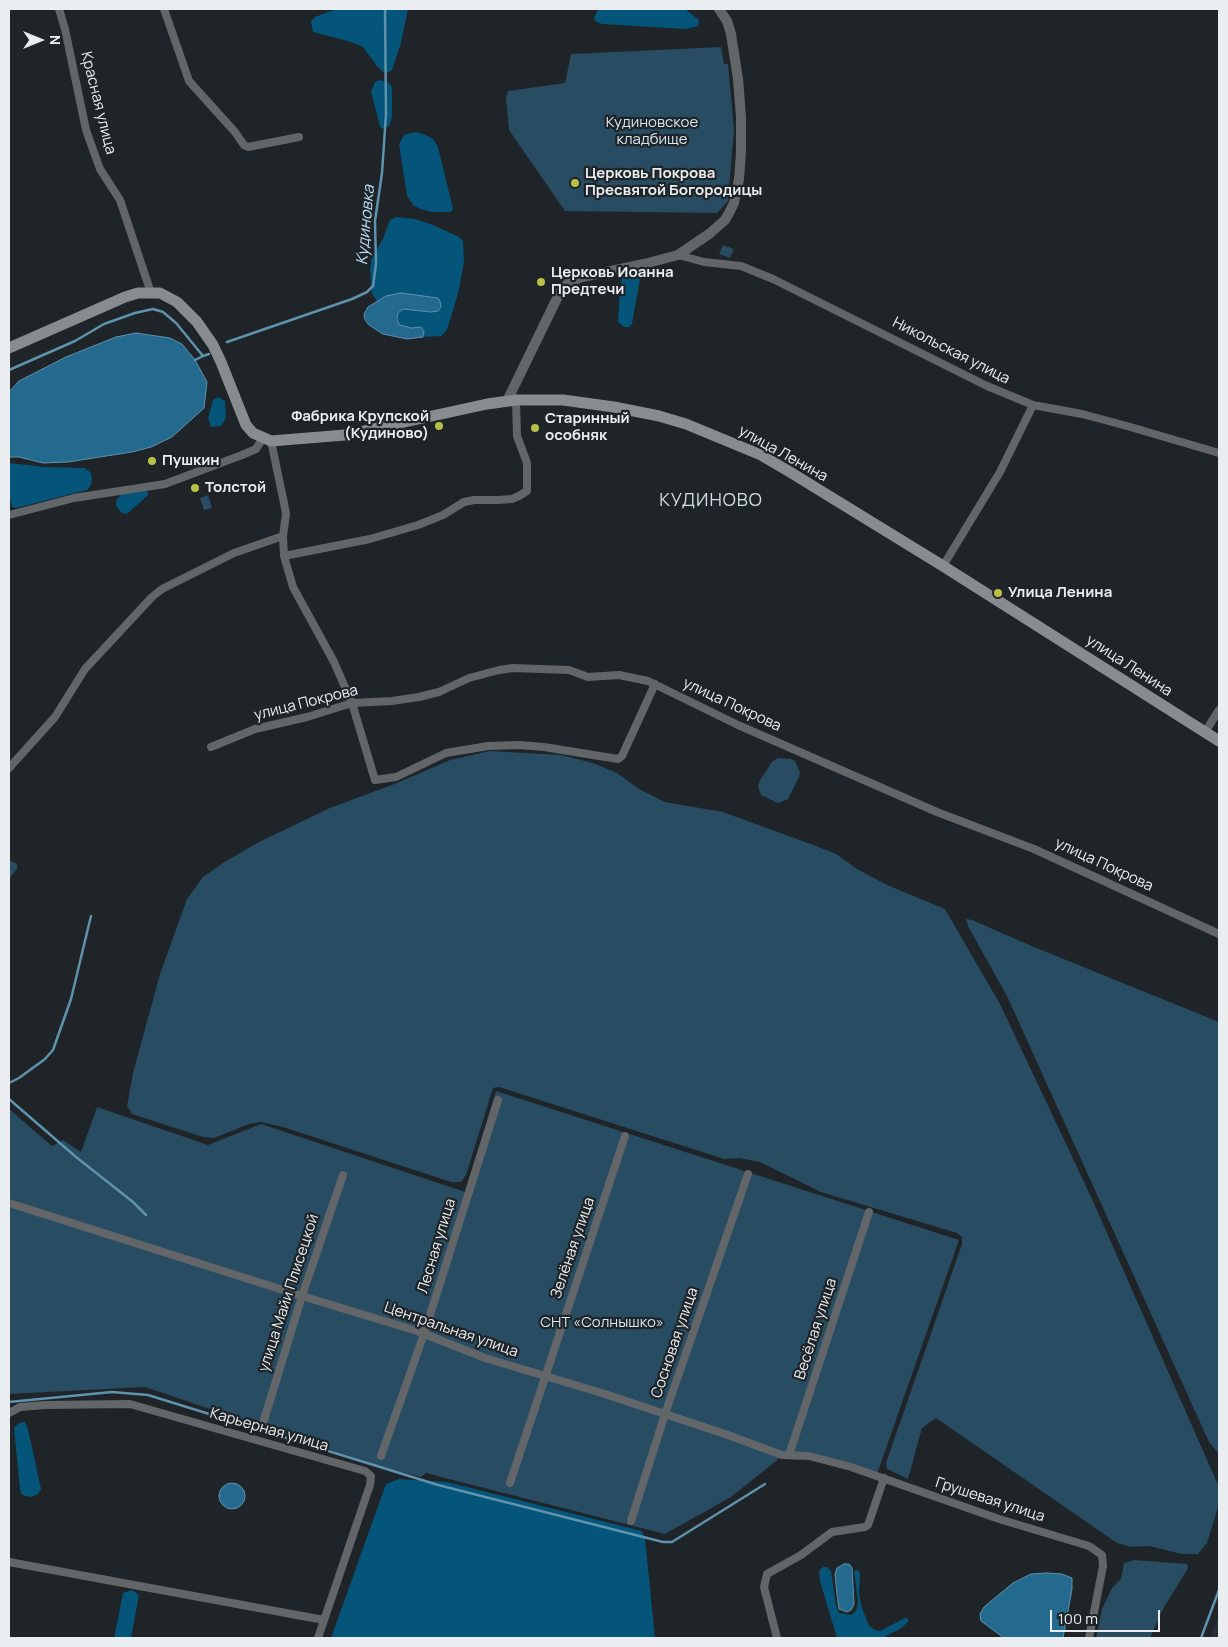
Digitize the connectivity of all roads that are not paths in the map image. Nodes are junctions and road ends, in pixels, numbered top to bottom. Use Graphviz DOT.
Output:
graph roads {
  1 [pos="59,9"];
  2 [pos="164,9"];
  3 [pos="718,9"];
  4 [pos="299,137"];
  5 [pos="678,255"];
  6 [pos="151,292"];
  7 [pos="9,348"];
  8 [pos="512,401"];
  9 [pos="1034,405"];
  10 [pos="267,439"];
  11 [pos="1219,453"];
  12 [pos="9,515"];
  13 [pos="283,536"];
  14 [pos="284,556"];
  15 [pos="943,566"];
  16 [pos="655,684"];
  17 [pos="352,703"];
  18 [pos="1219,710"];
  19 [pos="1205,732"];
  20 [pos="1219,741"];
  21 [pos="211,747"];
  22 [pos="9,768"];
  23 [pos="1219,934"];
  24 [pos="498,1100"];
  25 [pos="625,1136"];
  26 [pos="748,1174"];
  27 [pos="343,1175"];
  28 [pos="9,1202"];
  29 [pos="869,1212"];
  30 [pos="302,1296"];
  31 [pos="424,1334"];
  32 [pos="544,1376"];
  33 [pos="9,1413"];
  34 [pos="665,1414"];
  35 [pos="264,1420"];
  36 [pos="789,1455"];
  37 [pos="381,1456"];
  38 [pos="884,1478"];
  39 [pos="510,1482"];
  40 [pos="631,1521"];
  41 [pos="9,1562"];
  42 [pos="324,1620"];
  43 [pos="318,1638"];
  44 [pos="777,1638"];
  45 [pos="1088,1638"];
  1 -- 6 [label="street, Красная улица"];
  2 -- 4 [label="street"];
  3 -- 5 [label="street"];
  5 -- 8 [label="street"];
  5 -- 9 [label="street, Никольская улица"];
  6 -- 7 [label="main road"];
  6 -- 10 [label="main road"];
  8 -- 10 [label="main road, улица Ленина"];
  8 -- 14 [label="street"];
  8 -- 15 [label="main road, улица Ленина"];
  9 -- 11 [label="street, Никольская улица"];
  9 -- 15 [label="street"];
  10 -- 12 [label="street"];
  10 -- 13 [label="street"];
  13 -- 14 [label="street"];
  13 -- 22 [label="street"];
  14 -- 17 [label="street"];
  15 -- 19 [label="main road, улица Ленина"];
  16 -- 17 [label="street, улица Покрова"];
  16 -- 17 [label="street"];
  16 -- 23 [label="street, улица Покрова"];
  17 -- 21 [label="street, улица Покрова"];
  18 -- 19 [label="street"];
  19 -- 20 [label="main road, улица Ленина"];
  24 -- 31 [label="street, Лесная улица"];
  25 -- 32 [label="street, Зелёная улица"];
  26 -- 34 [label="street, Сосновая улица"];
  27 -- 30 [label="street, улица Майи Плисецкой"];
  28 -- 30 [label="street, Центральная улица"];
  29 -- 36 [label="street, Весёлая улица"];
  30 -- 31 [label="street, Центральная улица"];
  30 -- 35 [label="street, улица Майи Плисецкой"];
  31 -- 32 [label="street, Центральная улица"];
  31 -- 37 [label="street, Лесная улица"];
  32 -- 34 [label="street, Центральная улица"];
  32 -- 39 [label="street, Зелёная улица"];
  33 -- 42 [label="street, Карьерная улица"];
  34 -- 36 [label="street, Центральная улица"];
  34 -- 40 [label="street, Сосновая улица"];
  36 -- 38 [label="street, Центральная улица"];
  38 -- 44 [label="street"];
  38 -- 45 [label="street, Грушевая улица"];
  41 -- 42 [label="street"];
  42 -- 43 [label="street, Карьерная улица"];
}
